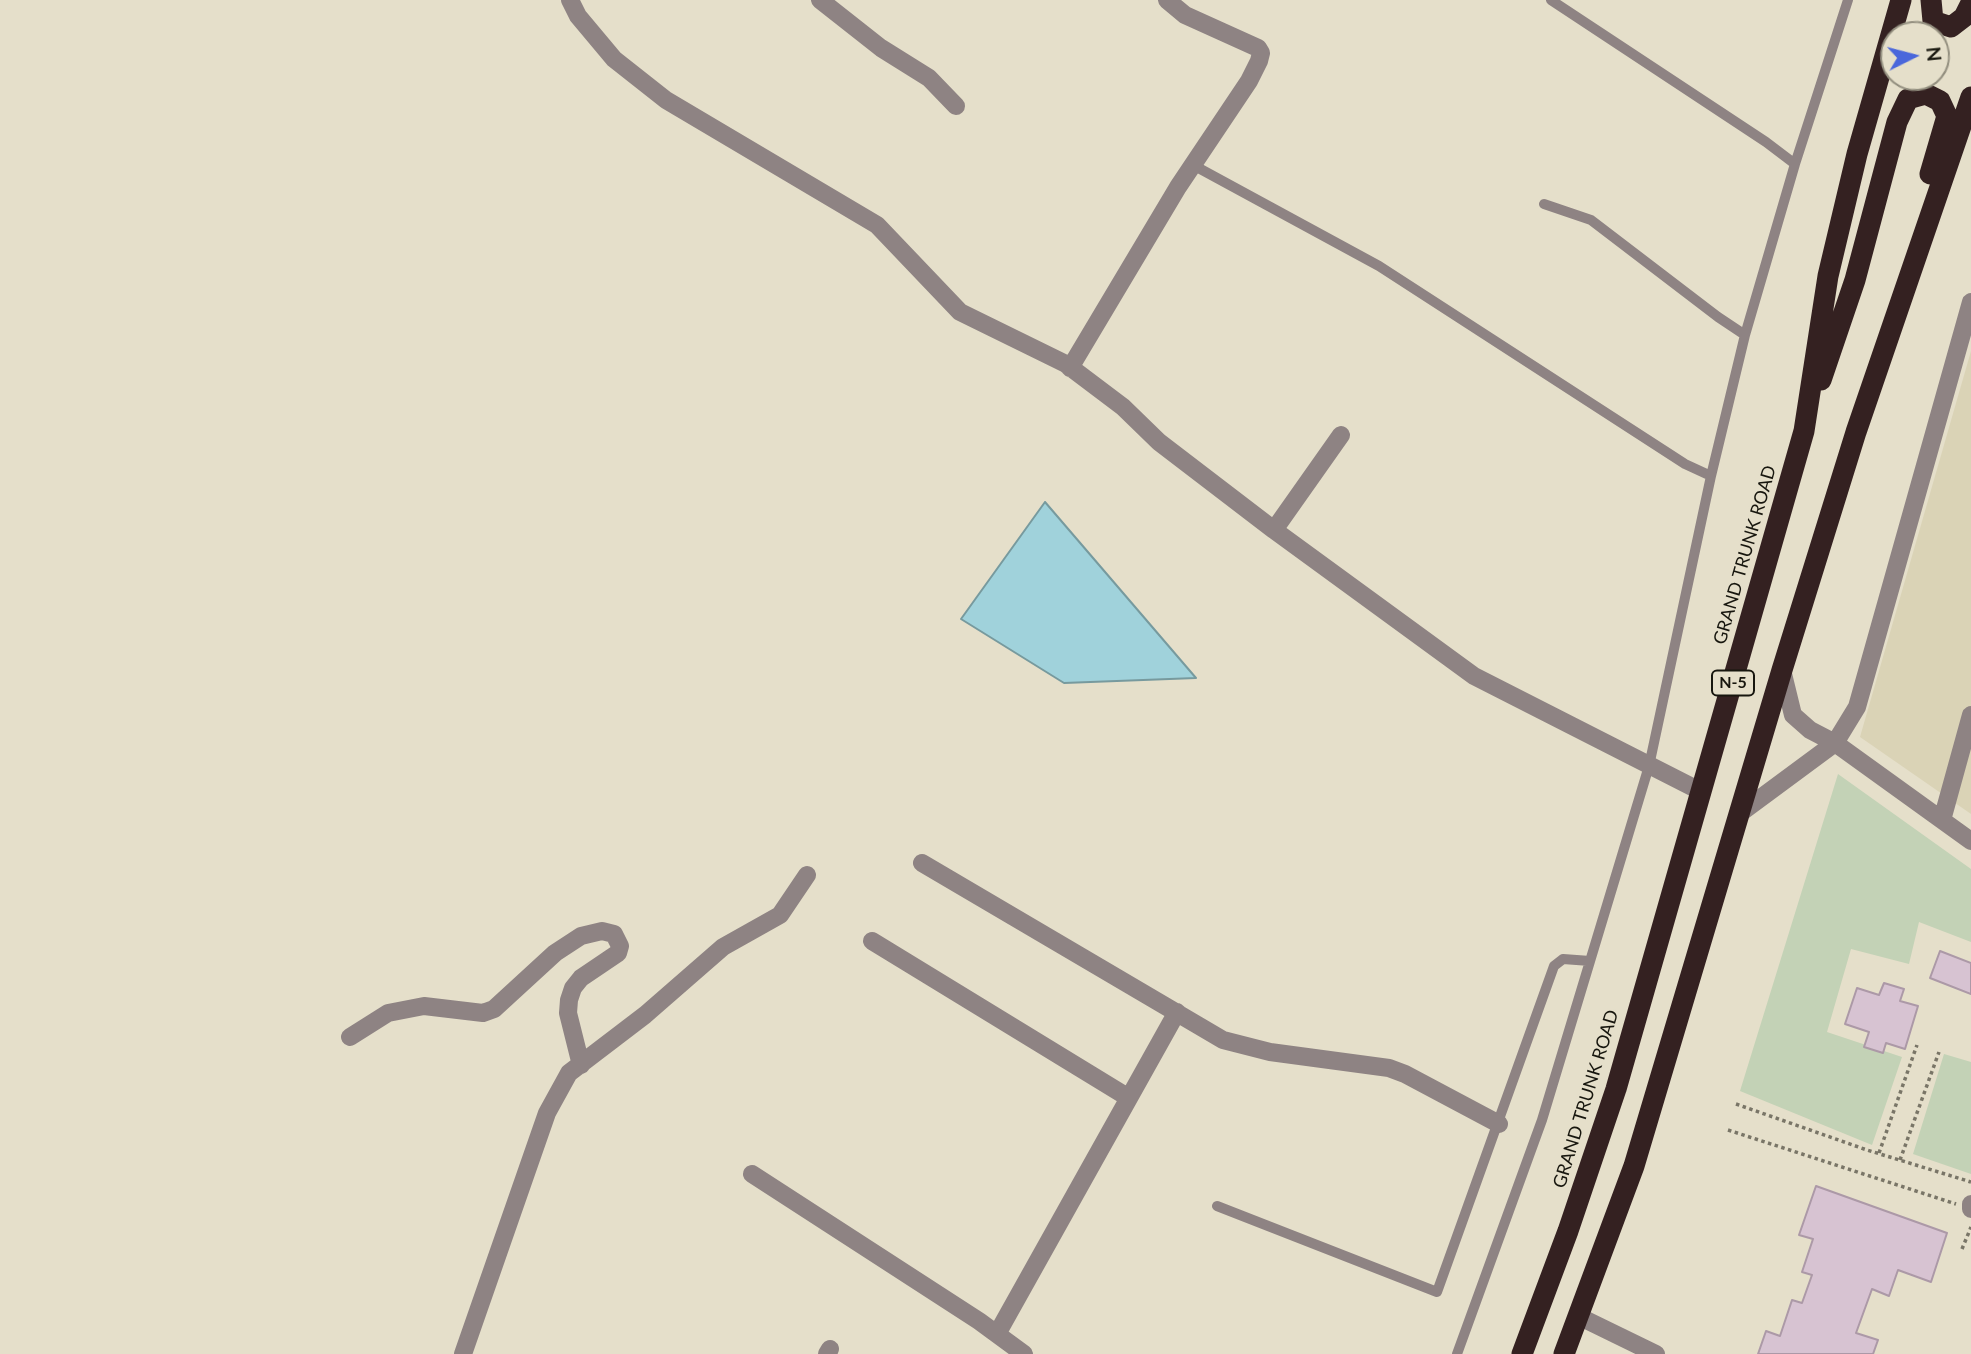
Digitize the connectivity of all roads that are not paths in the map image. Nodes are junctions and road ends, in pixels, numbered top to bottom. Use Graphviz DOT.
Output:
graph roads {
  1 [pos="570,0"];
  2 [pos="820,0"];
  3 [pos="1167,0"];
  4 [pos="1551,0"];
  5 [pos="1848,0"];
  6 [pos="1900,0"];
  7 [pos="1931,0"];
  8 [pos="1971,3"];
  9 [pos="1971,97"];
  10 [pos="956,106"];
  11 [pos="1795,164"];
  12 [pos="1193,165"];
  13 [pos="1544,204"];
  14 [pos="1971,302"];
  15 [pos="1745,335"];
  16 [pos="1964,350"];
  17 [pos="1070,368"];
  18 [pos="1804,431"];
  19 [pos="1856,432"];
  20 [pos="1341,435"];
  21 [pos="1710,476"];
  22 [pos="1274,530"];
  23 [pos="1782,670"];
  24 [pos="1971,715"];
  25 [pos="1835,743"];
  26 [pos="1649,766"];
  27 [pos="1702,792"];
  28 [pos="1739,814"];
  29 [pos="1942,820"];
  30 [pos="1971,841"];
  31 [pos="922,863"];
  32 [pos="807,875"];
  33 [pos="872,941"];
  34 [pos="1590,961"];
  35 [pos="1177,1012"];
  36 [pos="350,1037"];
  37 [pos="581,1065"];
  38 [pos="1129,1098"];
  39 [pos="1499,1124"];
  40 [pos="752,1174"];
  41 [pos="1216,1206"];
  42 [pos="1580,1317"];
  43 [pos="997,1334"];
  44 [pos="463,1354"];
  45 [pos="1024,1354"];
  46 [pos="1457,1354"];
  47 [pos="1522,1354"];
  48 [pos="1564,1354"];
  49 [pos="1656,1354"];
  1 -- 17 [label="street"];
  2 -- 10 [label="street"];
  3 -- 12 [label="street"];
  4 -- 11 [label="lane"];
  5 -- 11 [label="lane"];
  6 -- 18 [label="highway, GRAND TRUNK ROAD / N-5"];
  7 -- 8 [label="highway"];
  9 -- 19 [label="highway, N-5"];
  11 -- 15 [label="lane"];
  12 -- 17 [label="street"];
  12 -- 21 [label="lane"];
  13 -- 15 [label="lane"];
  14 -- 16 [label="street"];
  15 -- 21 [label="lane"];
  16 -- 25 [label="street"];
  17 -- 22 [label="street"];
  18 -- 19 [label="highway"];
  18 -- 27 [label="highway, GRAND TRUNK ROAD / N-5"];
  19 -- 23 [label="highway, N-5"];
  20 -- 22 [label="street"];
  21 -- 26 [label="lane"];
  22 -- 26 [label="street"];
  23 -- 25 [label="street"];
  23 -- 28 [label="highway, N-5"];
  24 -- 29 [label="street"];
  25 -- 28 [label="street"];
  25 -- 29 [label="street"];
  26 -- 27 [label="street"];
  26 -- 34 [label="lane"];
  27 -- 47 [label="highway, GRAND TRUNK ROAD / N-5"];
  28 -- 42 [label="highway, N-5"];
  29 -- 30 [label="street"];
  31 -- 35 [label="street"];
  32 -- 37 [label="street"];
  33 -- 38 [label="street"];
  34 -- 39 [label="lane"];
  34 -- 46 [label="lane"];
  35 -- 38 [label="street"];
  35 -- 39 [label="street"];
  36 -- 37 [label="street"];
  37 -- 44 [label="street"];
  38 -- 43 [label="street"];
  39 -- 41 [label="lane"];
  40 -- 43 [label="street"];
  42 -- 48 [label="highway, N-5"];
  42 -- 49 [label="street"];
  43 -- 45 [label="street"];
}
